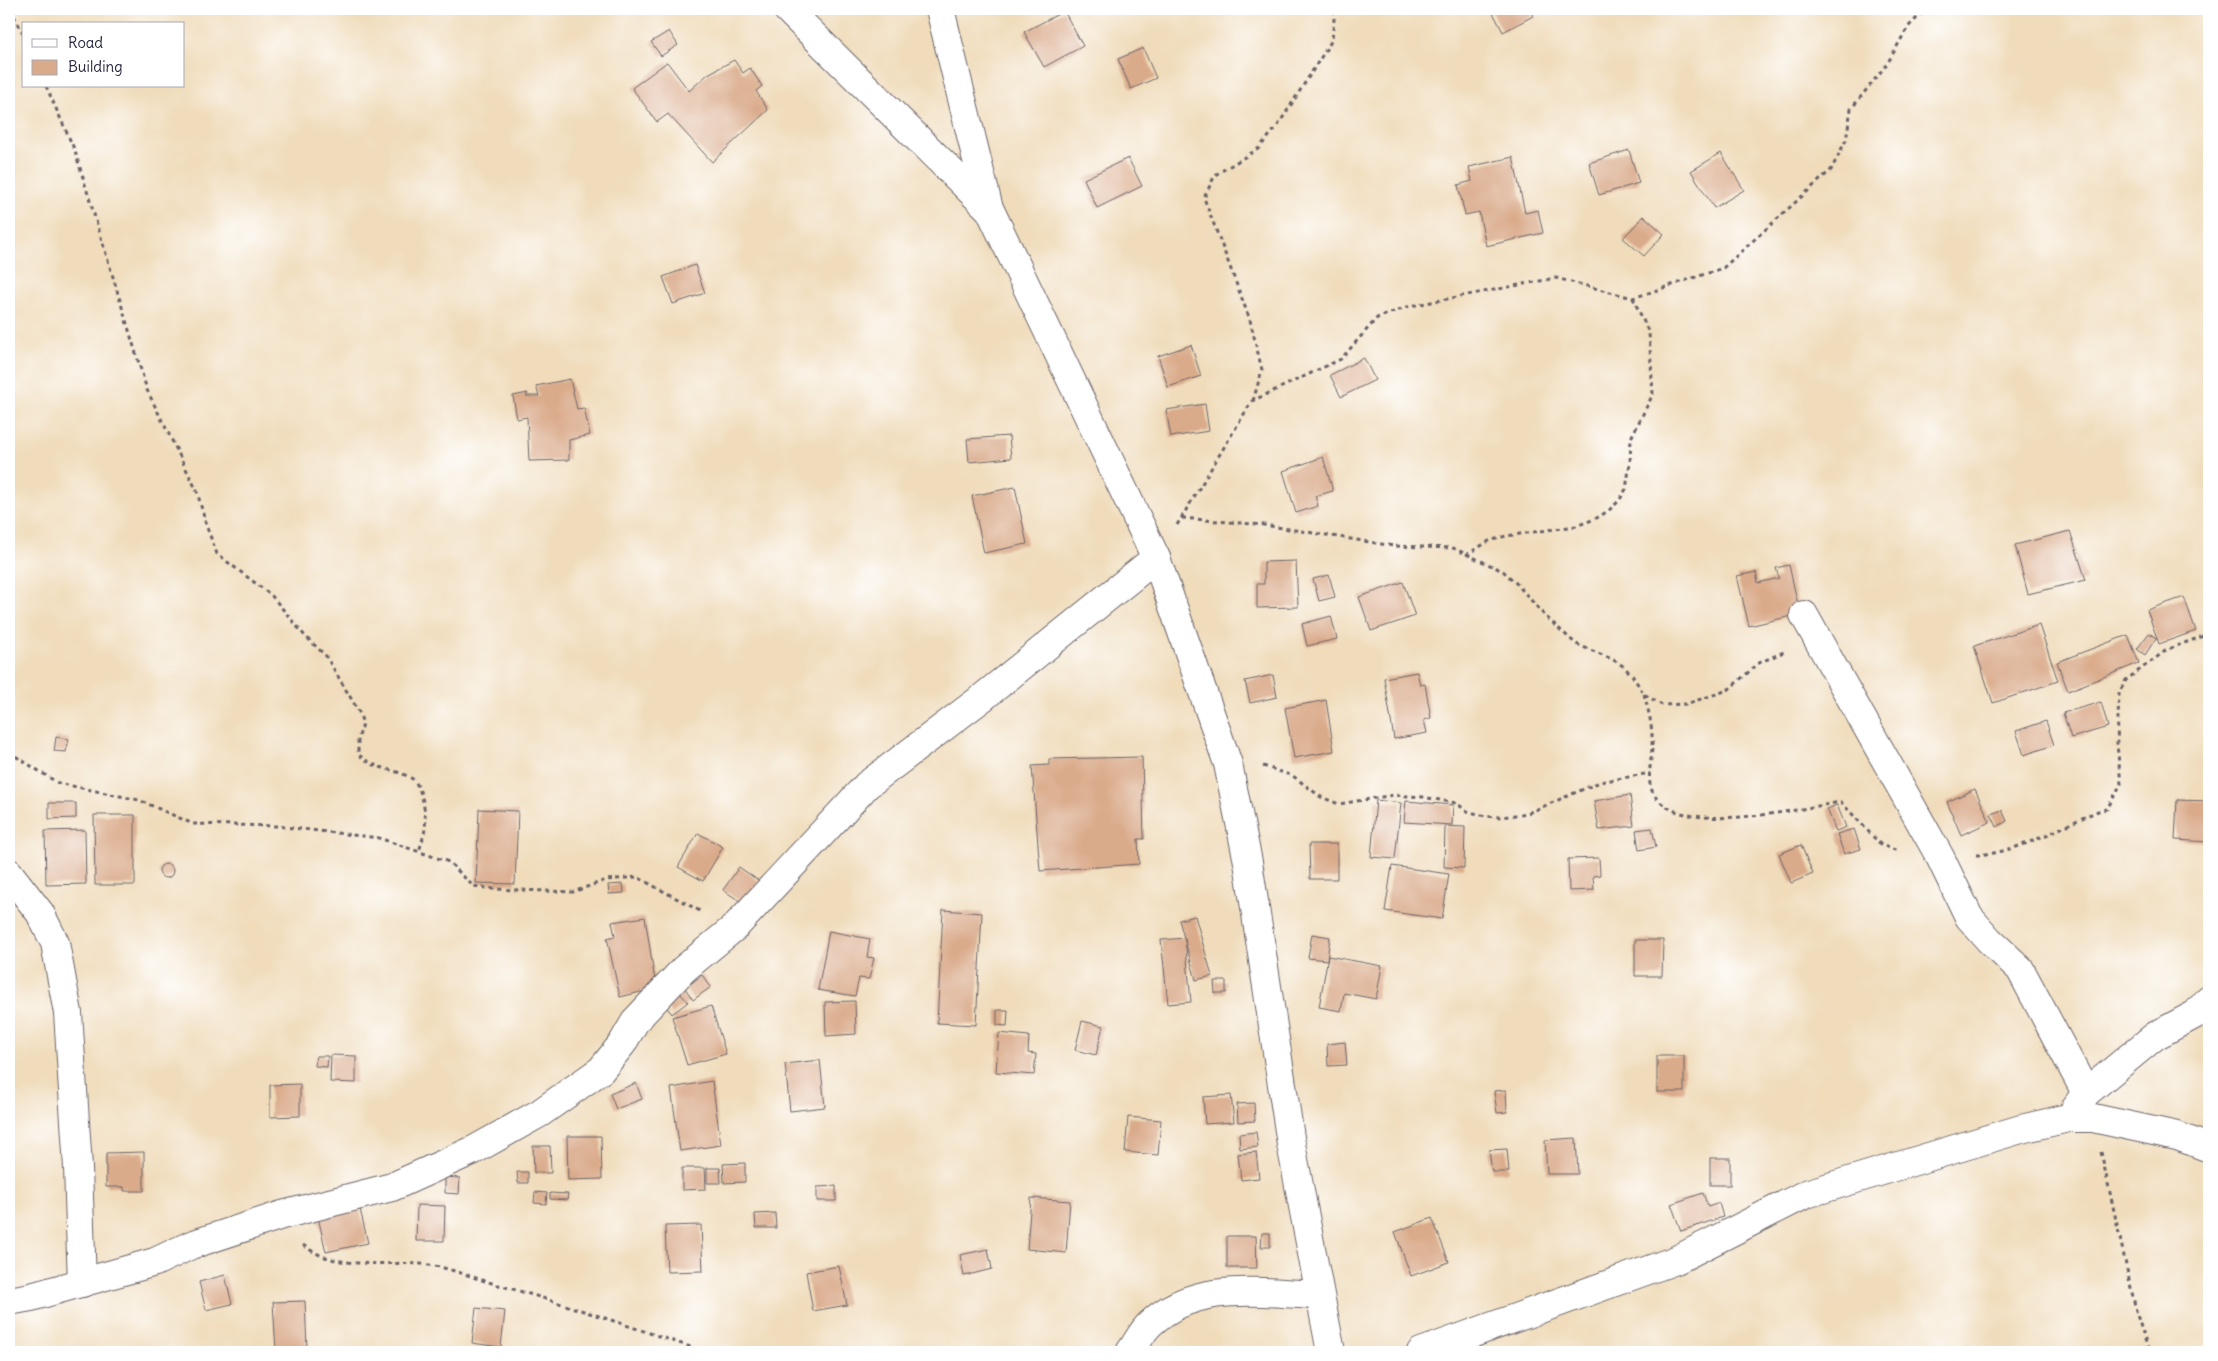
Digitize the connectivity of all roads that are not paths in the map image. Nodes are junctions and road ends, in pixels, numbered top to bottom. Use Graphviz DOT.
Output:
graph roads {
  1 [pos="788,9"];
  2 [pos="940,9"];
  3 [pos="990,210"];
  4 [pos="1156,558"];
  5 [pos="1810,626"];
  6 [pos="9,873"];
  7 [pos="2209,999"];
  8 [pos="2082,1109"];
  9 [pos="2209,1148"];
  10 [pos="82,1283"];
  11 [pos="1319,1295"];
  12 [pos="9,1301"];
  13 [pos="1130,1352"];
  14 [pos="1331,1352"];
  15 [pos="1421,1352"];
  1 -- 3 [label="street"];
  2 -- 3 [label="street"];
  3 -- 4 [label="street"];
  4 -- 10 [label="street"];
  4 -- 11 [label="street"];
  5 -- 8 [label="street"];
  6 -- 10 [label="street"];
  7 -- 8 [label="street"];
  8 -- 9 [label="street"];
  8 -- 15 [label="street"];
  10 -- 12 [label="street"];
  11 -- 13 [label="street"];
  11 -- 14 [label="street"];
}
